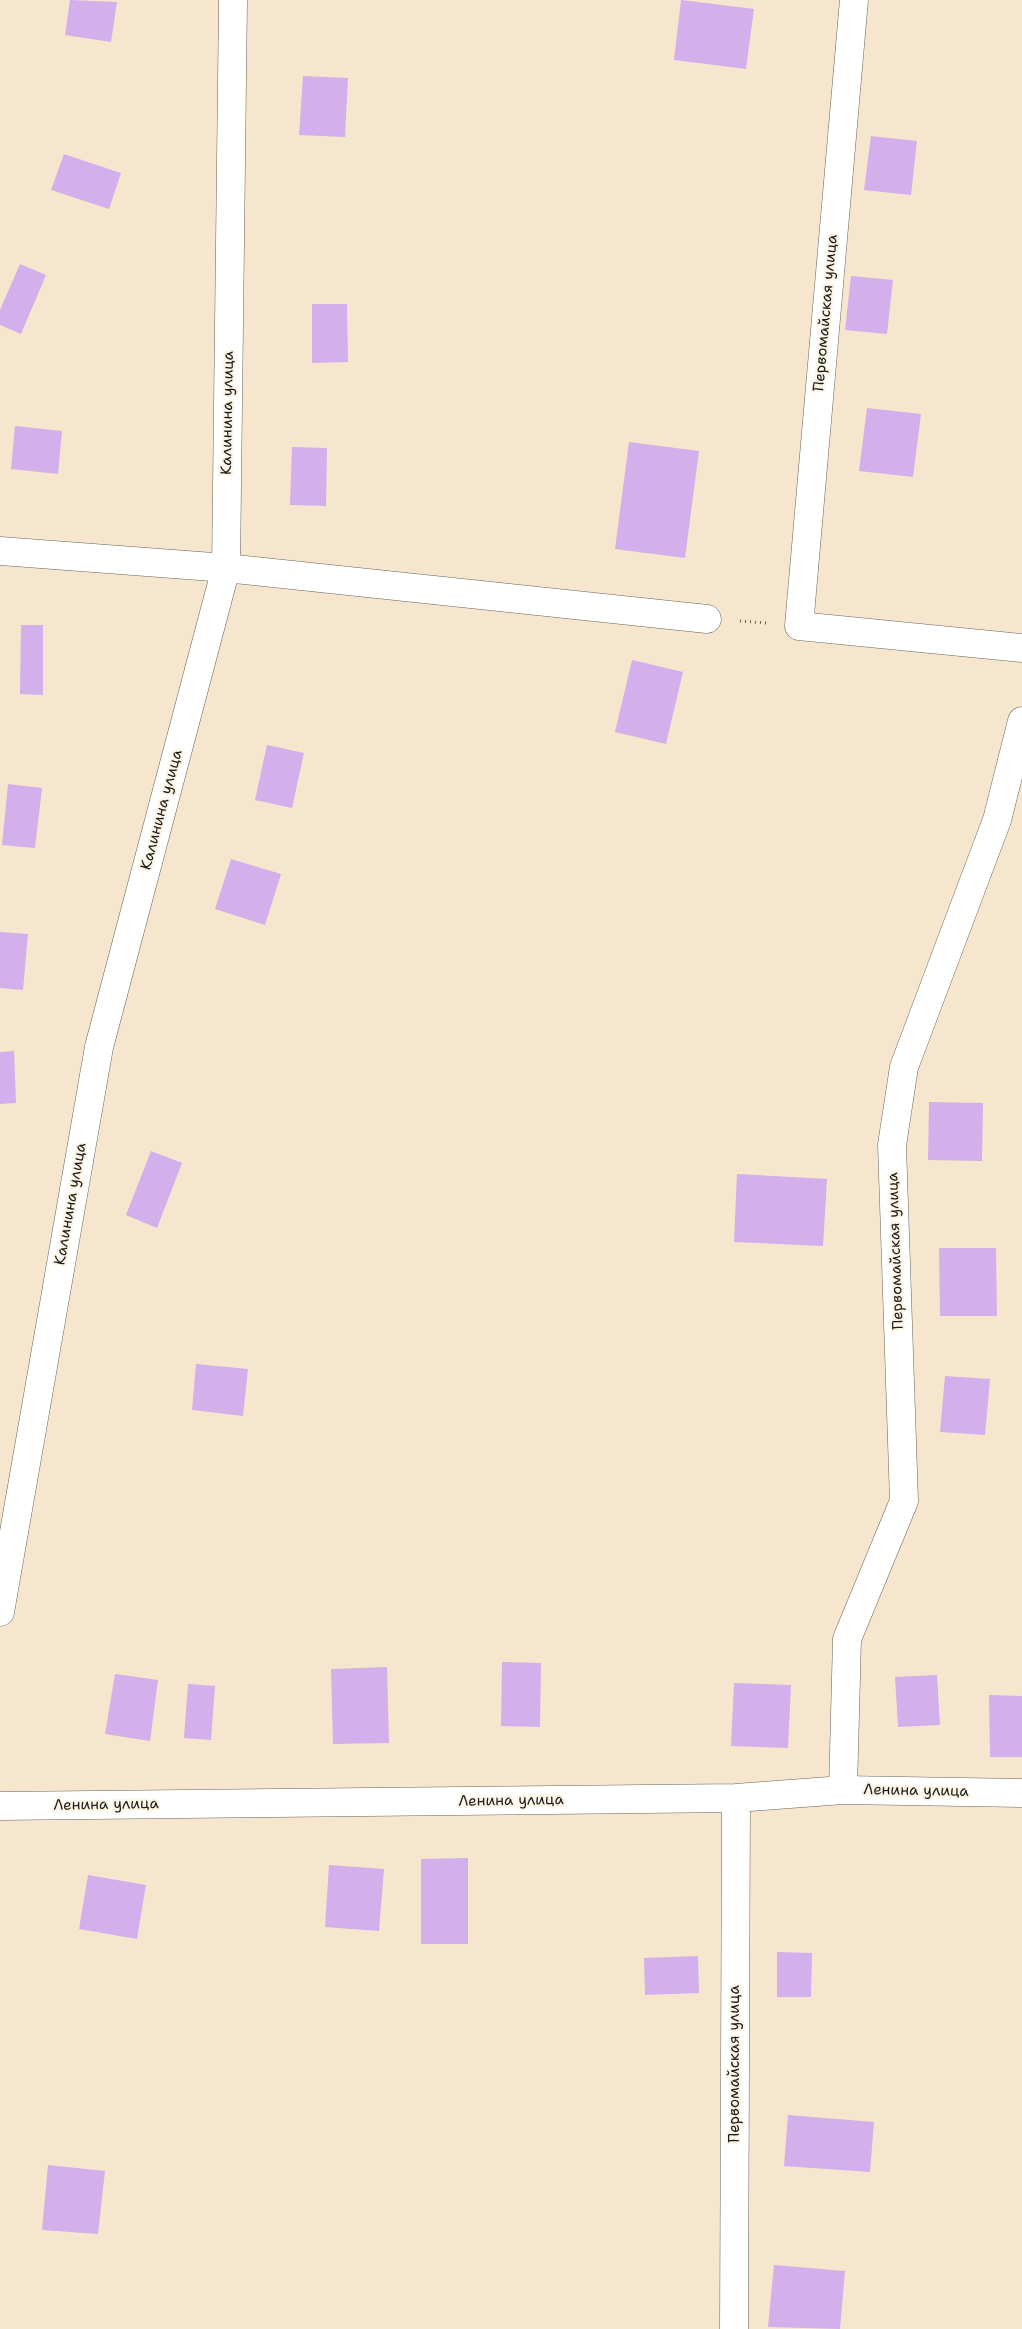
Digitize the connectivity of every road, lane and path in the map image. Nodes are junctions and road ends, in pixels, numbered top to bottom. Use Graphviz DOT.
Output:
graph roads {
  1 [pos="234,0"];
  2 [pos="854,0"];
  3 [pos="0,550"];
  4 [pos="226,568"];
  5 [pos="707,619"];
  6 [pos="799,626"];
  7 [pos="1022,648"];
  8 [pos="1022,721"];
  9 [pos="0,1612"];
  10 [pos="843,1790"];
  11 [pos="1022,1793"];
  12 [pos="736,1798"];
  13 [pos="0,1806"];
  14 [pos="734,2329"];
  1 -- 4 [label="street, Калинина улица"];
  2 -- 6 [label="street, Первомайская улица"];
  3 -- 4 [label="street"];
  4 -- 5 [label="street"];
  4 -- 9 [label="street, Калинина улица"];
  5 -- 6 [label="path"];
  6 -- 7 [label="street"];
  8 -- 10 [label="street, Первомайская улица"];
  10 -- 11 [label="street, Ленина улица"];
  10 -- 12 [label="street, Ленина улица"];
  12 -- 13 [label="street, Ленина улица"];
  12 -- 14 [label="street, Первомайская улица"];
}
